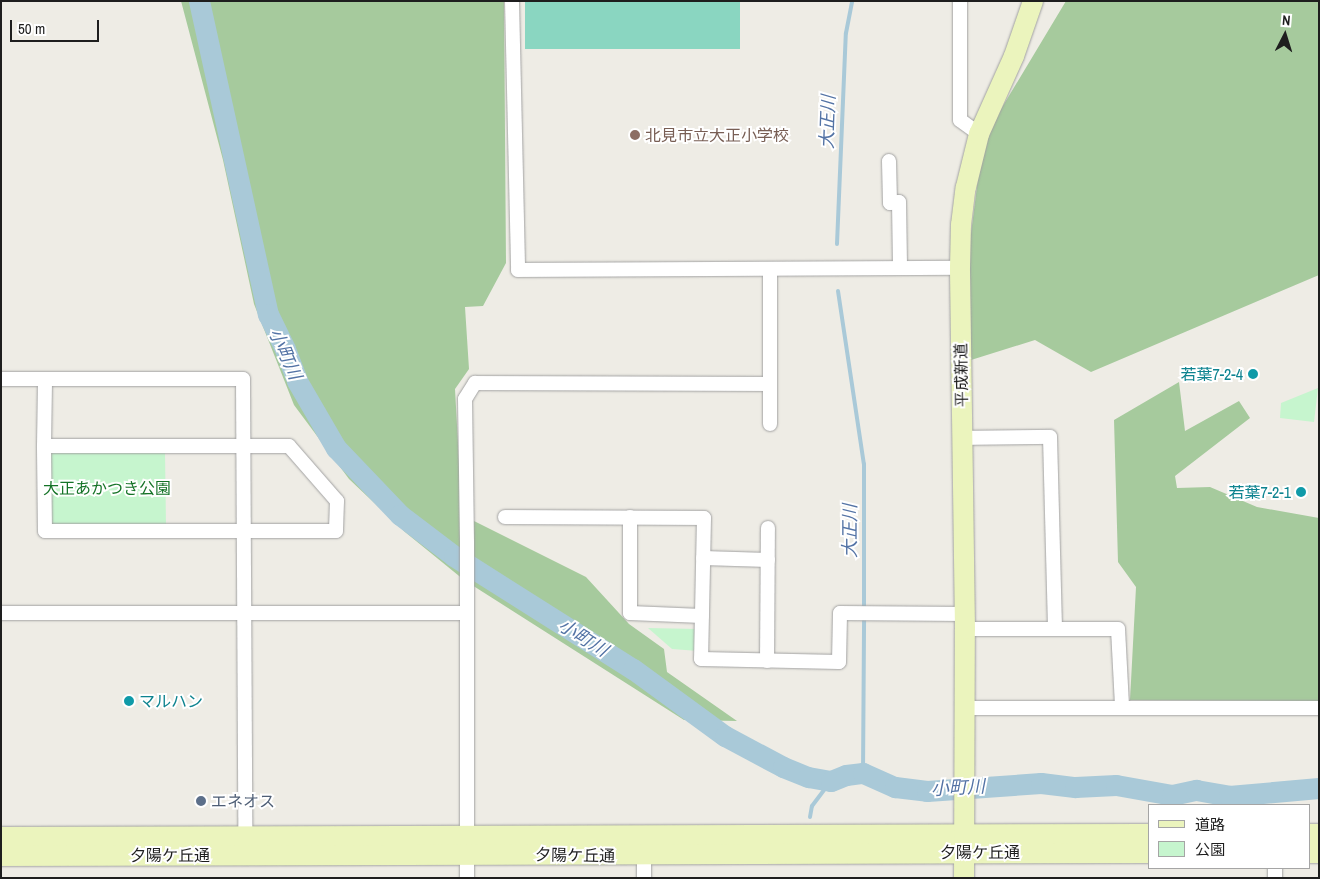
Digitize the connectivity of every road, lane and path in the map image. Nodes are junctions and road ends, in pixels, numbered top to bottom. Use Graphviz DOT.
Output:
graph roads {
  1 [pos="512,1"];
  2 [pos="960,1"];
  3 [pos="1033,1"];
  4 [pos="979,134"];
  5 [pos="889,161"];
  6 [pos="900,268"];
  7 [pos="960,268"];
  8 [pos="770,270"];
  9 [pos="1,379"];
  10 [pos="44,379"];
  11 [pos="770,384"];
  12 [pos="770,424"];
  13 [pos="962,438"];
  14 [pos="244,445"];
  15 [pos="44,446"];
  16 [pos="505,517"];
  17 [pos="630,517"];
  18 [pos="768,528"];
  19 [pos="243,532"];
  20 [pos="703,558"];
  21 [pos="768,560"];
  22 [pos="1,613"];
  23 [pos="245,613"];
  24 [pos="467,614"];
  25 [pos="702,616"];
  26 [pos="965,621"];
  27 [pos="1055,629"];
  28 [pos="767,661"];
  29 [pos="1122,706"];
  30 [pos="964,708"];
  31 [pos="1319,708"];
  32 [pos="1148,834"];
  33 [pos="245,836"];
  34 [pos="1,837"];
  35 [pos="964,843"];
  36 [pos="468,845"];
  37 [pos="644,846"];
  38 [pos="1148,853"];
  39 [pos="1,856"];
  40 [pos="467,878"];
  41 [pos="644,878"];
  42 [pos="964,878"];
  1 -- 8 [label="street"];
  2 -- 4 [label="street"];
  3 -- 4 [label="street, 平成新道"];
  4 -- 7 [label="street, 平成新道"];
  5 -- 6 [label="street"];
  6 -- 7 [label="street"];
  6 -- 8 [label="street"];
  7 -- 13 [label="street, 平成新道"];
  8 -- 11 [label="street"];
  9 -- 10 [label="street"];
  10 -- 14 [label="street"];
  10 -- 15 [label="street"];
  11 -- 12 [label="street"];
  11 -- 24 [label="street"];
  13 -- 26 [label="street, 平成新道"];
  13 -- 27 [label="street"];
  14 -- 15 [label="street"];
  14 -- 19 [label="street"];
  14 -- 19 [label="street"];
  15 -- 19 [label="street"];
  16 -- 17 [label="street"];
  17 -- 20 [label="street"];
  17 -- 25 [label="street"];
  18 -- 21 [label="street"];
  19 -- 23 [label="street"];
  20 -- 21 [label="street"];
  20 -- 25 [label="street"];
  21 -- 28 [label="street"];
  22 -- 23 [label="street"];
  23 -- 24 [label="street"];
  23 -- 33 [label="street"];
  24 -- 36 [label="street"];
  25 -- 28 [label="street"];
  26 -- 27 [label="street"];
  26 -- 28 [label="street"];
  26 -- 30 [label="street, 平成新道"];
  27 -- 29 [label="street"];
  29 -- 30 [label="street"];
  29 -- 31 [label="street"];
  30 -- 35 [label="street, 平成新道"];
  32 -- 35 [label="street, 夕陽ケ丘通"];
  33 -- 34 [label="street, 夕陽ケ丘通"];
  33 -- 36 [label="street, 夕陽ケ丘通"];
  35 -- 37 [label="street, 夕陽ケ丘通"];
  35 -- 38 [label="street, 夕陽ケ丘通"];
  35 -- 42 [label="street"];
  36 -- 37 [label="street, 夕陽ケ丘通"];
  36 -- 39 [label="street, 夕陽ケ丘通"];
  36 -- 40 [label="street"];
  37 -- 41 [label="street"];
}
